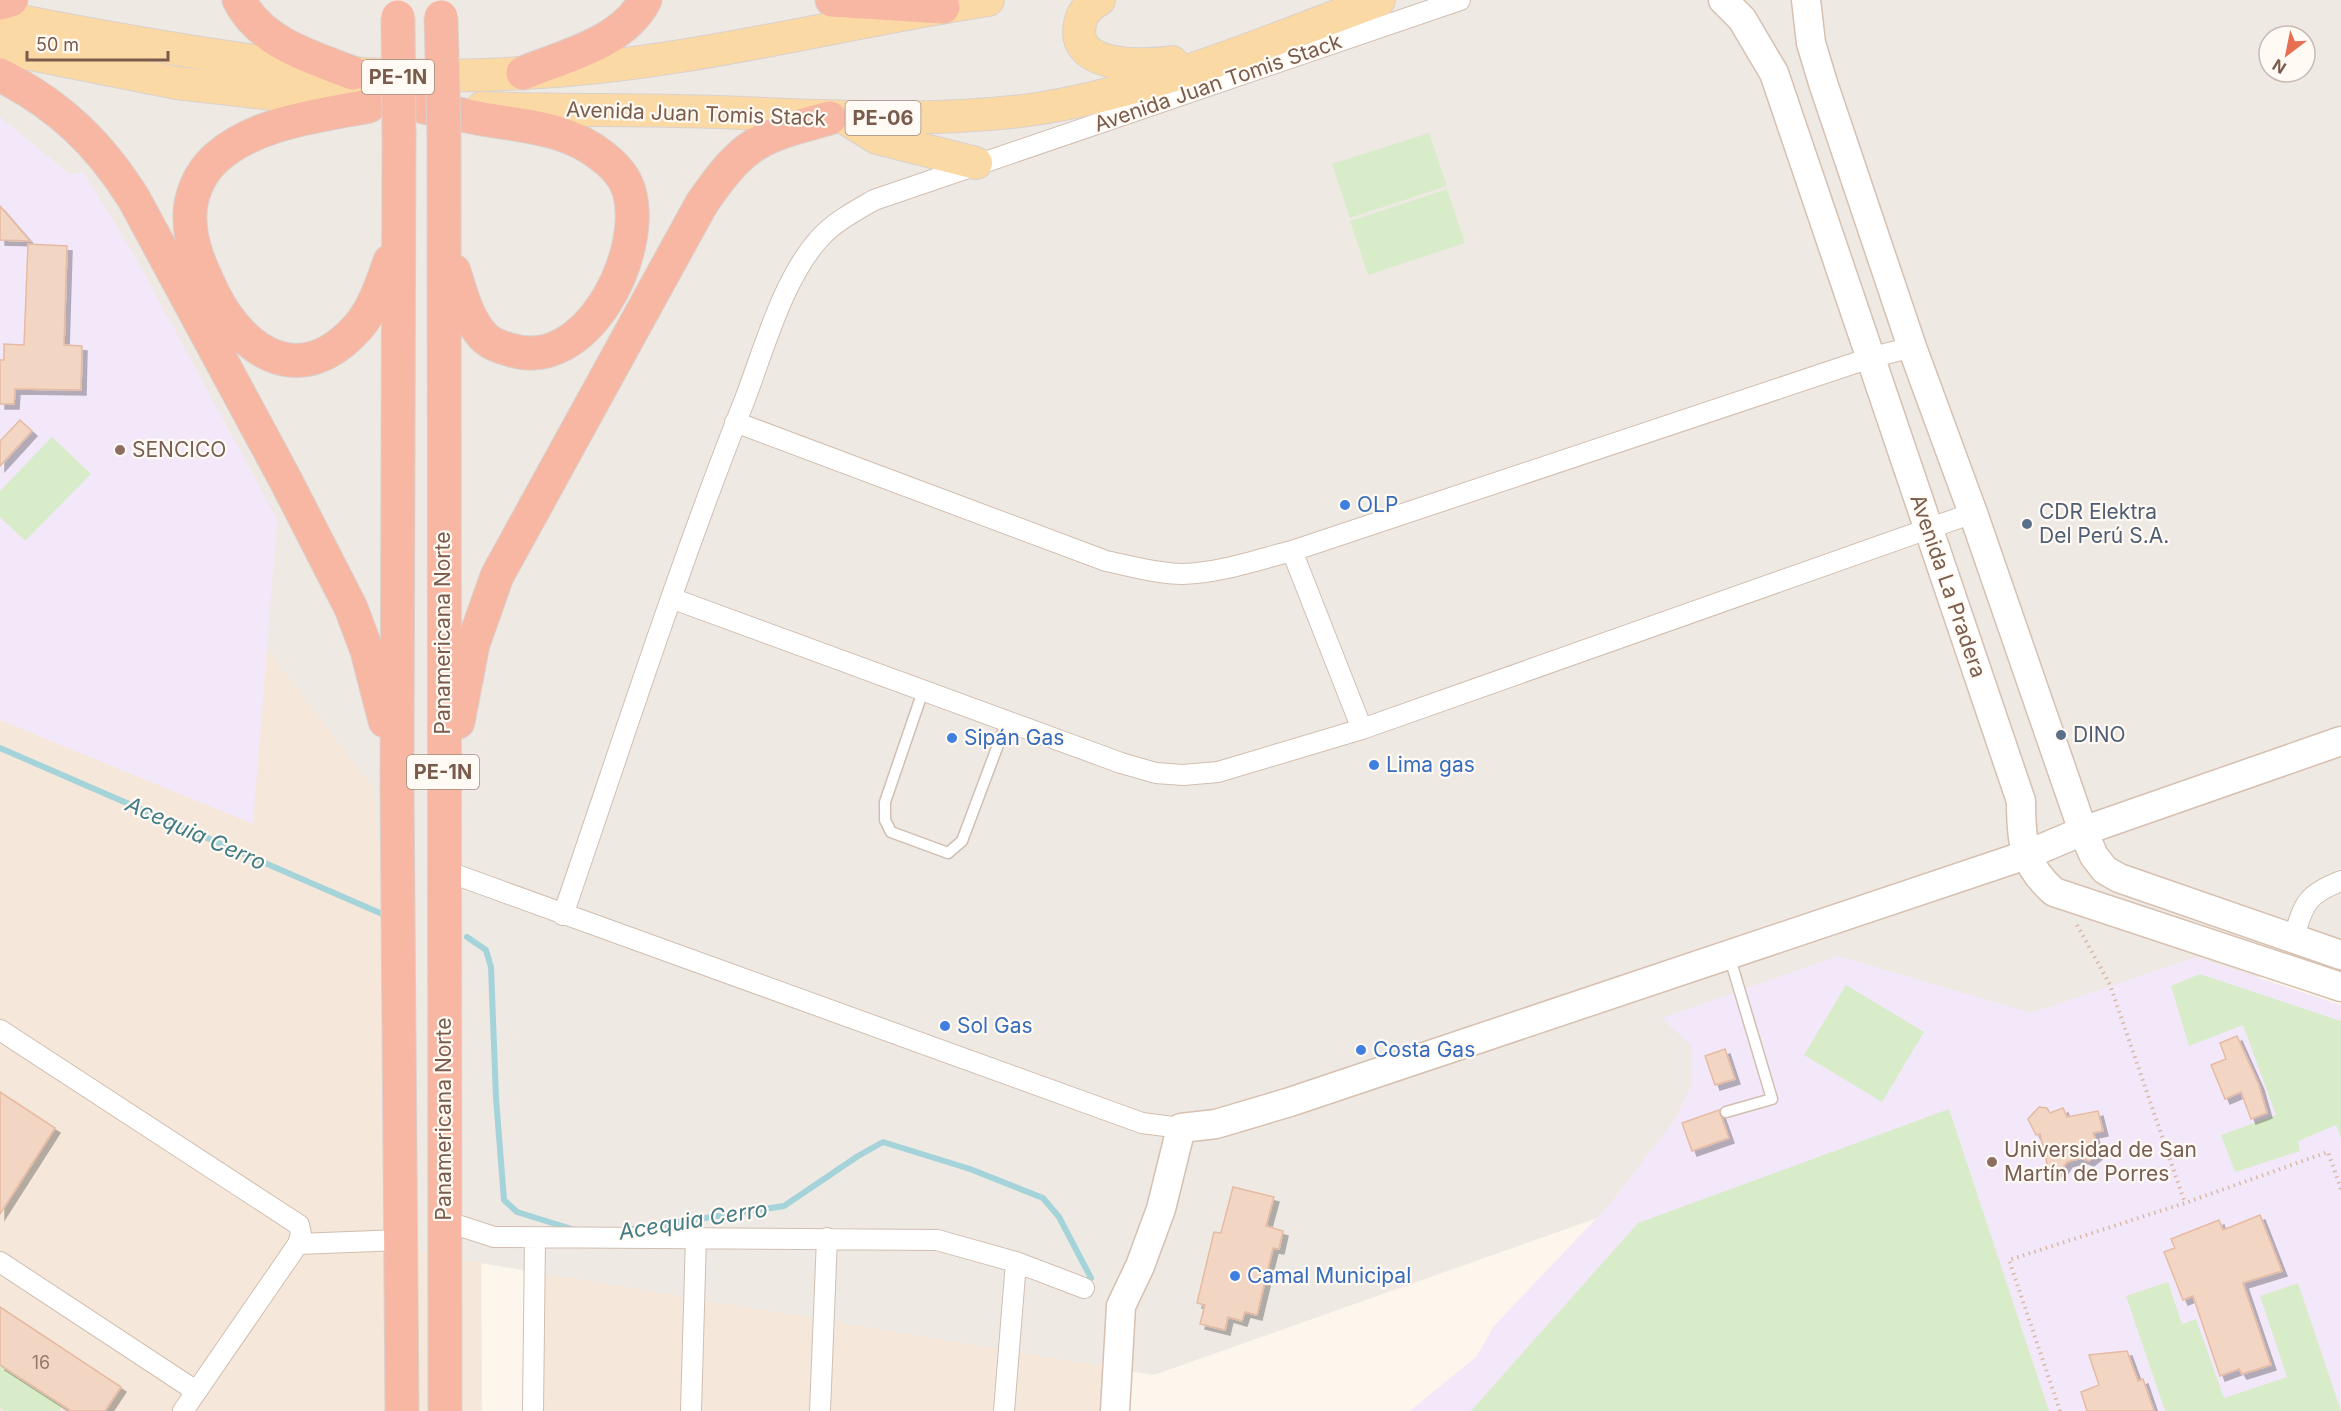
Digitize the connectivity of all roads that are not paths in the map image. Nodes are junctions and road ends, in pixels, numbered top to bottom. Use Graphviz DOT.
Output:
graph roads {
  1 [pos="11,0"];
  2 [pos="238,0"];
  3 [pos="645,0"];
  4 [pos="1099,0"];
  5 [pos="1379,0"];
  6 [pos="1460,0"];
  7 [pos="1723,0"];
  8 [pos="1806,0"];
  9 [pos="847,1"];
  10 [pos="0,3"];
  11 [pos="964,3"];
  12 [pos="397,8"];
  13 [pos="441,9"];
  14 [pos="0,18"];
  15 [pos="0,48"];
  16 [pos="1247,50"];
  17 [pos="353,73"];
  18 [pos="523,73"];
  19 [pos="0,75"];
  20 [pos="369,106"];
  21 [pos="424,107"];
  22 [pos="837,118"];
  23 [pos="976,163"];
  24 [pos="396,243"];
  25 [pos="445,244"];
  26 [pos="1912,347"];
  27 [pos="1870,358"];
  28 [pos="735,422"];
  29 [pos="1973,513"];
  30 [pos="1927,528"];
  31 [pos="1292,552"];
  32 [pos="671,598"];
  33 [pos="923,691"];
  34 [pos="2036,699"];
  35 [pos="1992,714"];
  36 [pos="1007,722"];
  37 [pos="1362,729"];
  38 [pos="2341,741"];
  39 [pos="398,782"];
  40 [pos="443,797"];
  41 [pos="2083,831"];
  42 [pos="2026,855"];
  43 [pos="443,870"];
  44 [pos="2105,870"];
  45 [pos="2341,881"];
  46 [pos="563,915"];
  47 [pos="2083,915"];
  48 [pos="2294,940"];
  49 [pos="1728,955"];
  50 [pos="2341,955"];
  51 [pos="2341,987"];
  52 [pos="0,1030"];
  53 [pos="1726,1112"];
  54 [pos="1181,1128"];
  55 [pos="445,1221"];
  56 [pos="696,1237"];
  57 [pos="535,1238"];
  58 [pos="827,1238"];
  59 [pos="401,1240"];
  60 [pos="298,1244"];
  61 [pos="0,1262"];
  62 [pos="1016,1262"];
  63 [pos="1084,1288"];
  64 [pos="196,1391"];
  65 [pos="183,1411"];
  66 [pos="402,1411"];
  67 [pos="445,1411"];
  68 [pos="533,1411"];
  69 [pos="691,1411"];
  70 [pos="820,1411"];
  71 [pos="1004,1411"];
  72 [pos="1115,1411"];
  1 -- 10 [label="highway"];
  2 -- 17 [label="highway"];
  3 -- 18 [label="highway"];
  4 -- 16 [label="main road"];
  5 -- 16 [label="main road, Avenida Juan Tomis Stack / PE-06"];
  6 -- 23 [label="street, Avenida Juan Tomis Stack"];
  7 -- 27 [label="street, Avenida La Pradera"];
  8 -- 26 [label="street"];
  9 -- 11 [label="highway"];
  11 -- 18 [label="main road, Avenida Juan Tomis Stack"];
  12 -- 24 [label="highway, Panamericana Norte / PE-1N, bridge"];
  13 -- 25 [label="highway, Panamericana Norte / PE-1N, bridge"];
  14 -- 17 [label="main road, Avenida Juan Tomis Stack"];
  15 -- 20 [label="main road, Avenida Juan Tomis Stack"];
  16 -- 22 [label="main road, Avenida Juan Tomis Stack / PE-06"];
  17 -- 18 [label="main road, Avenida Juan Tomis Stack"];
  19 -- 39 [label="highway"];
  20 -- 21 [label="main road, Avenida Juan Tomis Stack / PE-06"];
  20 -- 24 [label="highway"];
  21 -- 22 [label="main road, Avenida Juan Tomis Stack / PE-06"];
  21 -- 25 [label="highway"];
  22 -- 23 [label="main road"];
  22 -- 40 [label="highway"];
  23 -- 28 [label="street, Avenida Juan Tomis Stack"];
  24 -- 39 [label="highway, Panamericana Norte / PE-1N"];
  25 -- 40 [label="highway, Panamericana Norte / PE-1N"];
  26 -- 27 [label="street"];
  26 -- 29 [label="street"];
  27 -- 30 [label="street, Avenida La Pradera"];
  27 -- 31 [label="street"];
  28 -- 31 [label="street"];
  28 -- 32 [label="street, Avenida Juan Tomis Stack"];
  29 -- 30 [label="street"];
  29 -- 34 [label="street"];
  30 -- 35 [label="street, Avenida La Pradera"];
  30 -- 37 [label="street"];
  31 -- 37 [label="street"];
  32 -- 33 [label="street"];
  32 -- 46 [label="street, Avenida Juan Tomis Stack"];
  33 -- 36 [label="street"];
  33 -- 36 [label="lane"];
  34 -- 35 [label="street"];
  34 -- 41 [label="street"];
  35 -- 42 [label="street, Avenida La Pradera"];
  36 -- 37 [label="street"];
  38 -- 41 [label="street"];
  39 -- 59 [label="highway, Panamericana Norte / PE-1N"];
  40 -- 43 [label="highway, Panamericana Norte / PE-1N"];
  41 -- 42 [label="street"];
  41 -- 44 [label="street"];
  42 -- 47 [label="street, Avenida La Pradera"];
  42 -- 49 [label="street"];
  43 -- 46 [label="street"];
  43 -- 55 [label="highway, Panamericana Norte / PE-1N"];
  44 -- 47 [label="street"];
  44 -- 48 [label="street"];
  45 -- 48 [label="street"];
  46 -- 54 [label="street"];
  47 -- 51 [label="street, Avenida La Pradera"];
  48 -- 50 [label="street"];
  49 -- 53 [label="lane"];
  49 -- 54 [label="street"];
  52 -- 60 [label="street"];
  54 -- 72 [label="street"];
  55 -- 57 [label="street"];
  55 -- 67 [label="highway, Panamericana Norte / PE-1N"];
  56 -- 57 [label="street"];
  56 -- 58 [label="street"];
  56 -- 69 [label="street"];
  57 -- 68 [label="street"];
  58 -- 62 [label="street"];
  58 -- 70 [label="street"];
  59 -- 60 [label="street"];
  59 -- 66 [label="highway, Panamericana Norte / PE-1N"];
  60 -- 64 [label="street"];
  61 -- 64 [label="street"];
  62 -- 63 [label="street"];
  62 -- 71 [label="street"];
  64 -- 65 [label="street"];
}
